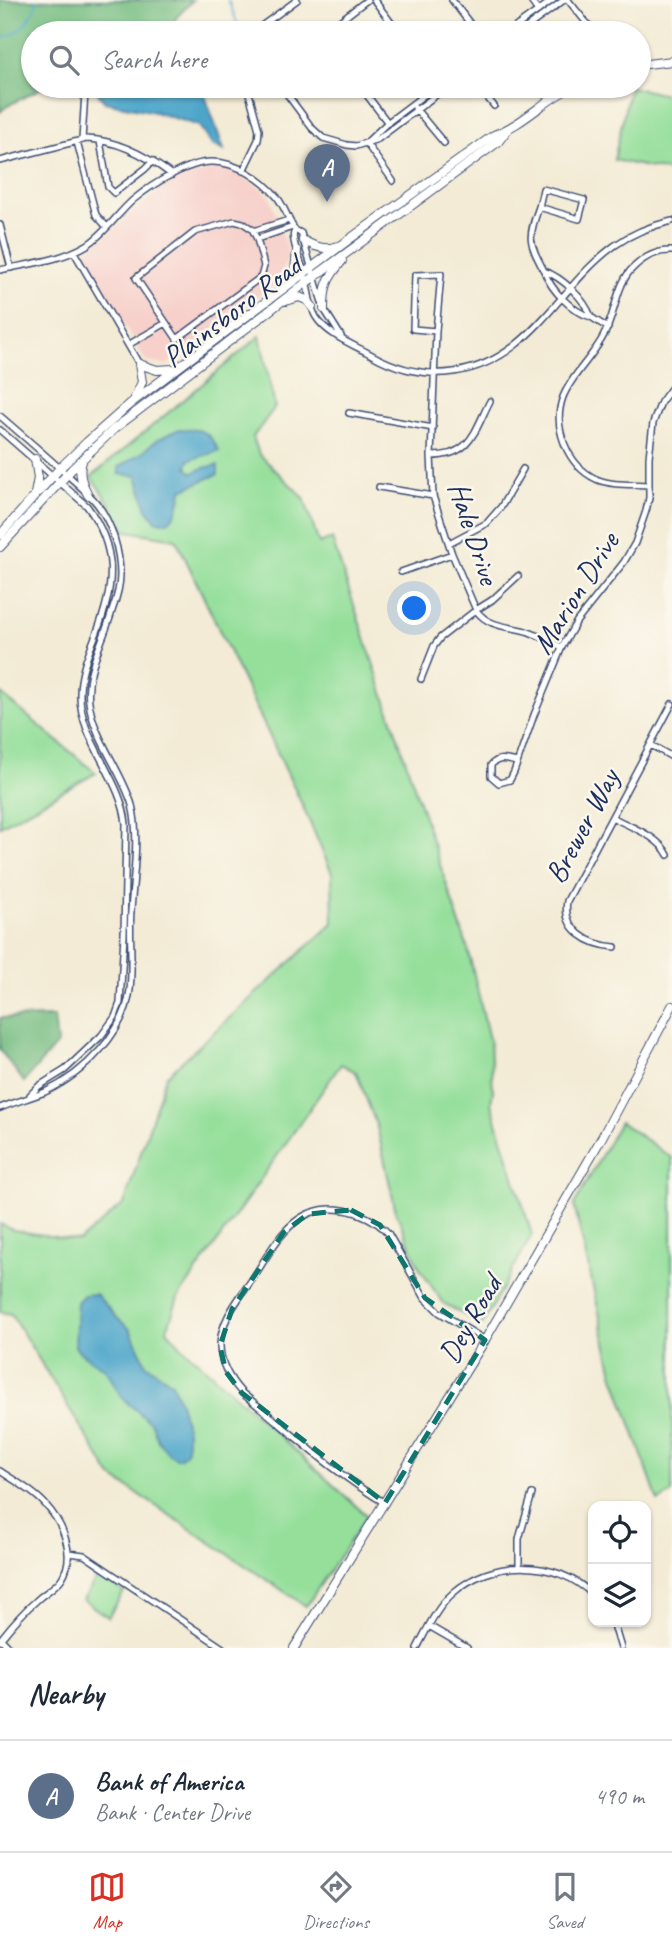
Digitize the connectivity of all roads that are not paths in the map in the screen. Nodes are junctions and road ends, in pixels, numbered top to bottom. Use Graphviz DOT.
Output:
graph roads {
  1 [pos="297,0"];
  2 [pos="367,0"];
  3 [pos="374,0"];
  4 [pos="452,0"];
  5 [pos="530,0"];
  6 [pos="553,0"];
  7 [pos="566,0"];
  8 [pos="540,13"];
  9 [pos="268,21"];
  10 [pos="340,21"];
  11 [pos="390,21"];
  12 [pos="468,21"];
  13 [pos="530,21"];
  14 [pos="584,21"];
  15 [pos="672,61"];
  16 [pos="651,64"];
  17 [pos="84,98"];
  18 [pos="250,98"];
  19 [pos="290,98"];
  20 [pos="369,98"];
  21 [pos="425,98"];
  22 [pos="488,98"];
  23 [pos="554,98"];
  24 [pos="494,106"];
  25 [pos="414,107"];
  26 [pos="390,126"];
  27 [pos="507,130"];
  28 [pos="79,141"];
  29 [pos="100,141"];
  30 [pos="366,143"];
  31 [pos="444,143"];
  32 [pos="0,161"];
  33 [pos="153,161"];
  34 [pos="243,171"];
  35 [pos="172,175"];
  36 [pos="393,180"];
  37 [pos="538,206"];
  38 [pos="289,220"];
  39 [pos="672,222"];
  40 [pos="0,225"];
  41 [pos="107,227"];
  42 [pos="294,229"];
  43 [pos="253,231"];
  44 [pos="257,239"];
  45 [pos="303,240"];
  46 [pos="347,242"];
  47 [pos="357,246"];
  48 [pos="74,251"];
  49 [pos="297,251"];
  50 [pos="672,251"];
  51 [pos="11,268"];
  52 [pos="0,270"];
  53 [pos="544,271"];
  54 [pos="309,275"];
  55 [pos="294,281"];
  56 [pos="570,289"];
  57 [pos="562,297"];
  58 [pos="280,303"];
  59 [pos="312,306"];
  60 [pos="324,309"];
  61 [pos="591,317"];
  62 [pos="166,323"];
  63 [pos="608,328"];
  64 [pos="436,331"];
  65 [pos="342,338"];
  66 [pos="128,345"];
  67 [pos="185,362"];
  68 [pos="139,364"];
  69 [pos="436,373"];
  70 [pos="672,387"];
  71 [pos="490,401"];
  72 [pos="131,403"];
  73 [pos="349,413"];
  74 [pos="0,416"];
  75 [pos="433,428"];
  76 [pos="0,430"];
  77 [pos="430,456"];
  78 [pos="83,457"];
  79 [pos="35,459"];
  80 [pos="523,468"];
  81 [pos="60,475"];
  82 [pos="649,485"];
  83 [pos="379,487"];
  84 [pos="88,495"];
  85 [pos="34,496"];
  86 [pos="433,496"];
  87 [pos="0,535"];
  88 [pos="449,543"];
  89 [pos="0,547"];
  90 [pos="453,554"];
  91 [pos="401,572"];
  92 [pos="518,576"];
  93 [pos="475,610"];
  94 [pos="562,647"];
  95 [pos="421,679"];
  96 [pos="672,705"];
  97 [pos="651,745"];
  98 [pos="672,757"];
  99 [pos="517,762"];
  100 [pos="612,817"];
  101 [pos="668,855"];
  102 [pos="615,947"];
  103 [pos="672,1006"];
  104 [pos="27,1097"];
  105 [pos="0,1099"];
  106 [pos="3,1107"];
  107 [pos="485,1340"];
  108 [pos="0,1471"];
  109 [pos="532,1494"];
  110 [pos="385,1503"];
  111 [pos="69,1553"];
  112 [pos="519,1567"];
  113 [pos="588,1591"];
  114 [pos="429,1626"];
  115 [pos="615,1627"];
  116 [pos="0,1640"];
  117 [pos="10,1648"];
  118 [pos="223,1648"];
  119 [pos="294,1648"];
  120 [pos="417,1648"];
  121 [pos="467,1648"];
  122 [pos="621,1648"];
  1 -- 9 [label="street"];
  2 -- 10 [label="street"];
  3 -- 11 [label="street"];
  4 -- 12 [label="street"];
  5 -- 8 [label="street"];
  6 -- 8 [label="street"];
  7 -- 8 [label="street"];
  7 -- 14 [label="street"];
  8 -- 13 [label="street"];
  15 -- 16 [label="street"];
  17 -- 28 [label="street"];
  18 -- 34 [label="street"];
  19 -- 30 [label="street"];
  20 -- 26 [label="street"];
  21 -- 25 [label="street"];
  22 -- 24 [label="street"];
  23 -- 27 [label="street, Plainsboro Road"];
  25 -- 26 [label="street"];
  25 -- 31 [label="street"];
  26 -- 30 [label="street"];
  27 -- 46 [label="street, Plainsboro Road"];
  27 -- 47 [label="street, Plainsboro Road"];
  28 -- 29 [label="street"];
  28 -- 32 [label="street"];
  28 -- 41 [label="street"];
  29 -- 33 [label="street"];
  29 -- 33 [label="street"];
  30 -- 36 [label="street"];
  33 -- 35 [label="street"];
  34 -- 35 [label="street"];
  34 -- 38 [label="street"];
  35 -- 41 [label="street"];
  37 -- 37 [label="street"];
  37 -- 53 [label="street"];
  38 -- 42 [label="street"];
  38 -- 43 [label="street"];
  39 -- 56 [label="street"];
  40 -- 51 [label="street"];
  41 -- 48 [label="street"];
  42 -- 44 [label="street"];
  42 -- 45 [label="street"];
  42 -- 49 [label="street"];
  43 -- 44 [label="street"];
  43 -- 62 [label="street"];
  44 -- 62 [label="street"];
  45 -- 46 [label="street"];
  45 -- 54 [label="street"];
  46 -- 54 [label="street, Plainsboro Road"];
  47 -- 54 [label="street, Plainsboro Road"];
  47 -- 60 [label="street"];
  48 -- 51 [label="street"];
  48 -- 66 [label="street"];
  49 -- 54 [label="street"];
  49 -- 55 [label="street"];
  50 -- 63 [label="street"];
  51 -- 52 [label="street"];
  53 -- 56 [label="street"];
  53 -- 57 [label="street"];
  54 -- 55 [label="street, Plainsboro Road"];
  54 -- 58 [label="street, Plainsboro Road"];
  54 -- 59 [label="street"];
  54 -- 60 [label="street"];
  55 -- 67 [label="street, Plainsboro Road"];
  56 -- 57 [label="street"];
  56 -- 61 [label="street"];
  57 -- 61 [label="street"];
  57 -- 69 [label="street"];
  58 -- 59 [label="street"];
  58 -- 78 [label="street, Plainsboro Road"];
  59 -- 65 [label="street"];
  60 -- 65 [label="street"];
  61 -- 63 [label="street"];
  62 -- 66 [label="street"];
  63 -- 82 [label="street"];
  64 -- 64 [label="street, Hale Drive"];
  64 -- 69 [label="street, Hale Drive"];
  65 -- 69 [label="street"];
  66 -- 68 [label="street"];
  67 -- 68 [label="street"];
  67 -- 72 [label="street, Plainsboro Road"];
  68 -- 72 [label="street"];
  69 -- 75 [label="street, Hale Drive"];
  70 -- 82 [label="street, Marion Drive"];
  71 -- 77 [label="street"];
  72 -- 81 [label="street, Plainsboro Road"];
  73 -- 75 [label="street"];
  74 -- 81 [label="street"];
  75 -- 77 [label="street, Hale Drive"];
  76 -- 79 [label="street"];
  77 -- 86 [label="street, Hale Drive"];
  78 -- 81 [label="street, Plainsboro Road"];
  78 -- 84 [label="street"];
  79 -- 81 [label="street"];
  79 -- 85 [label="street"];
  80 -- 88 [label="street"];
  81 -- 84 [label="street"];
  81 -- 85 [label="street, Plainsboro Road"];
  81 -- 89 [label="street, Plainsboro Road"];
  81 -- 104 [label="street"];
  82 -- 94 [label="street, Marion Drive"];
  83 -- 86 [label="street"];
  84 -- 104 [label="street"];
  85 -- 87 [label="street, Plainsboro Road"];
  86 -- 88 [label="street, Hale Drive"];
  88 -- 90 [label="street, Hale Drive"];
  90 -- 91 [label="street"];
  90 -- 93 [label="street, Hale Drive"];
  92 -- 93 [label="street"];
  93 -- 94 [label="street, Hale Drive"];
  93 -- 95 [label="street"];
  94 -- 99 [label="street, Marion Drive"];
  96 -- 97 [label="street, Brewer Way"];
  97 -- 98 [label="street"];
  97 -- 100 [label="street, Brewer Way"];
  99 -- 99 [label="street, Marion Drive"];
  100 -- 101 [label="street"];
  100 -- 102 [label="street, Brewer Way"];
  103 -- 107 [label="street, Dey Road"];
  104 -- 106 [label="street"];
  105 -- 106 [label="street"];
  107 -- 110 [label="street, Dey Road"];
  107 -- 110 [label="street"];
  108 -- 111 [label="street"];
  109 -- 112 [label="street"];
  110 -- 119 [label="street, Dey Road"];
  111 -- 116 [label="street"];
  111 -- 118 [label="street"];
  112 -- 113 [label="street"];
  112 -- 114 [label="street"];
  114 -- 120 [label="street"];
  114 -- 121 [label="street"];
  115 -- 122 [label="street"];
  116 -- 117 [label="street"];
}
